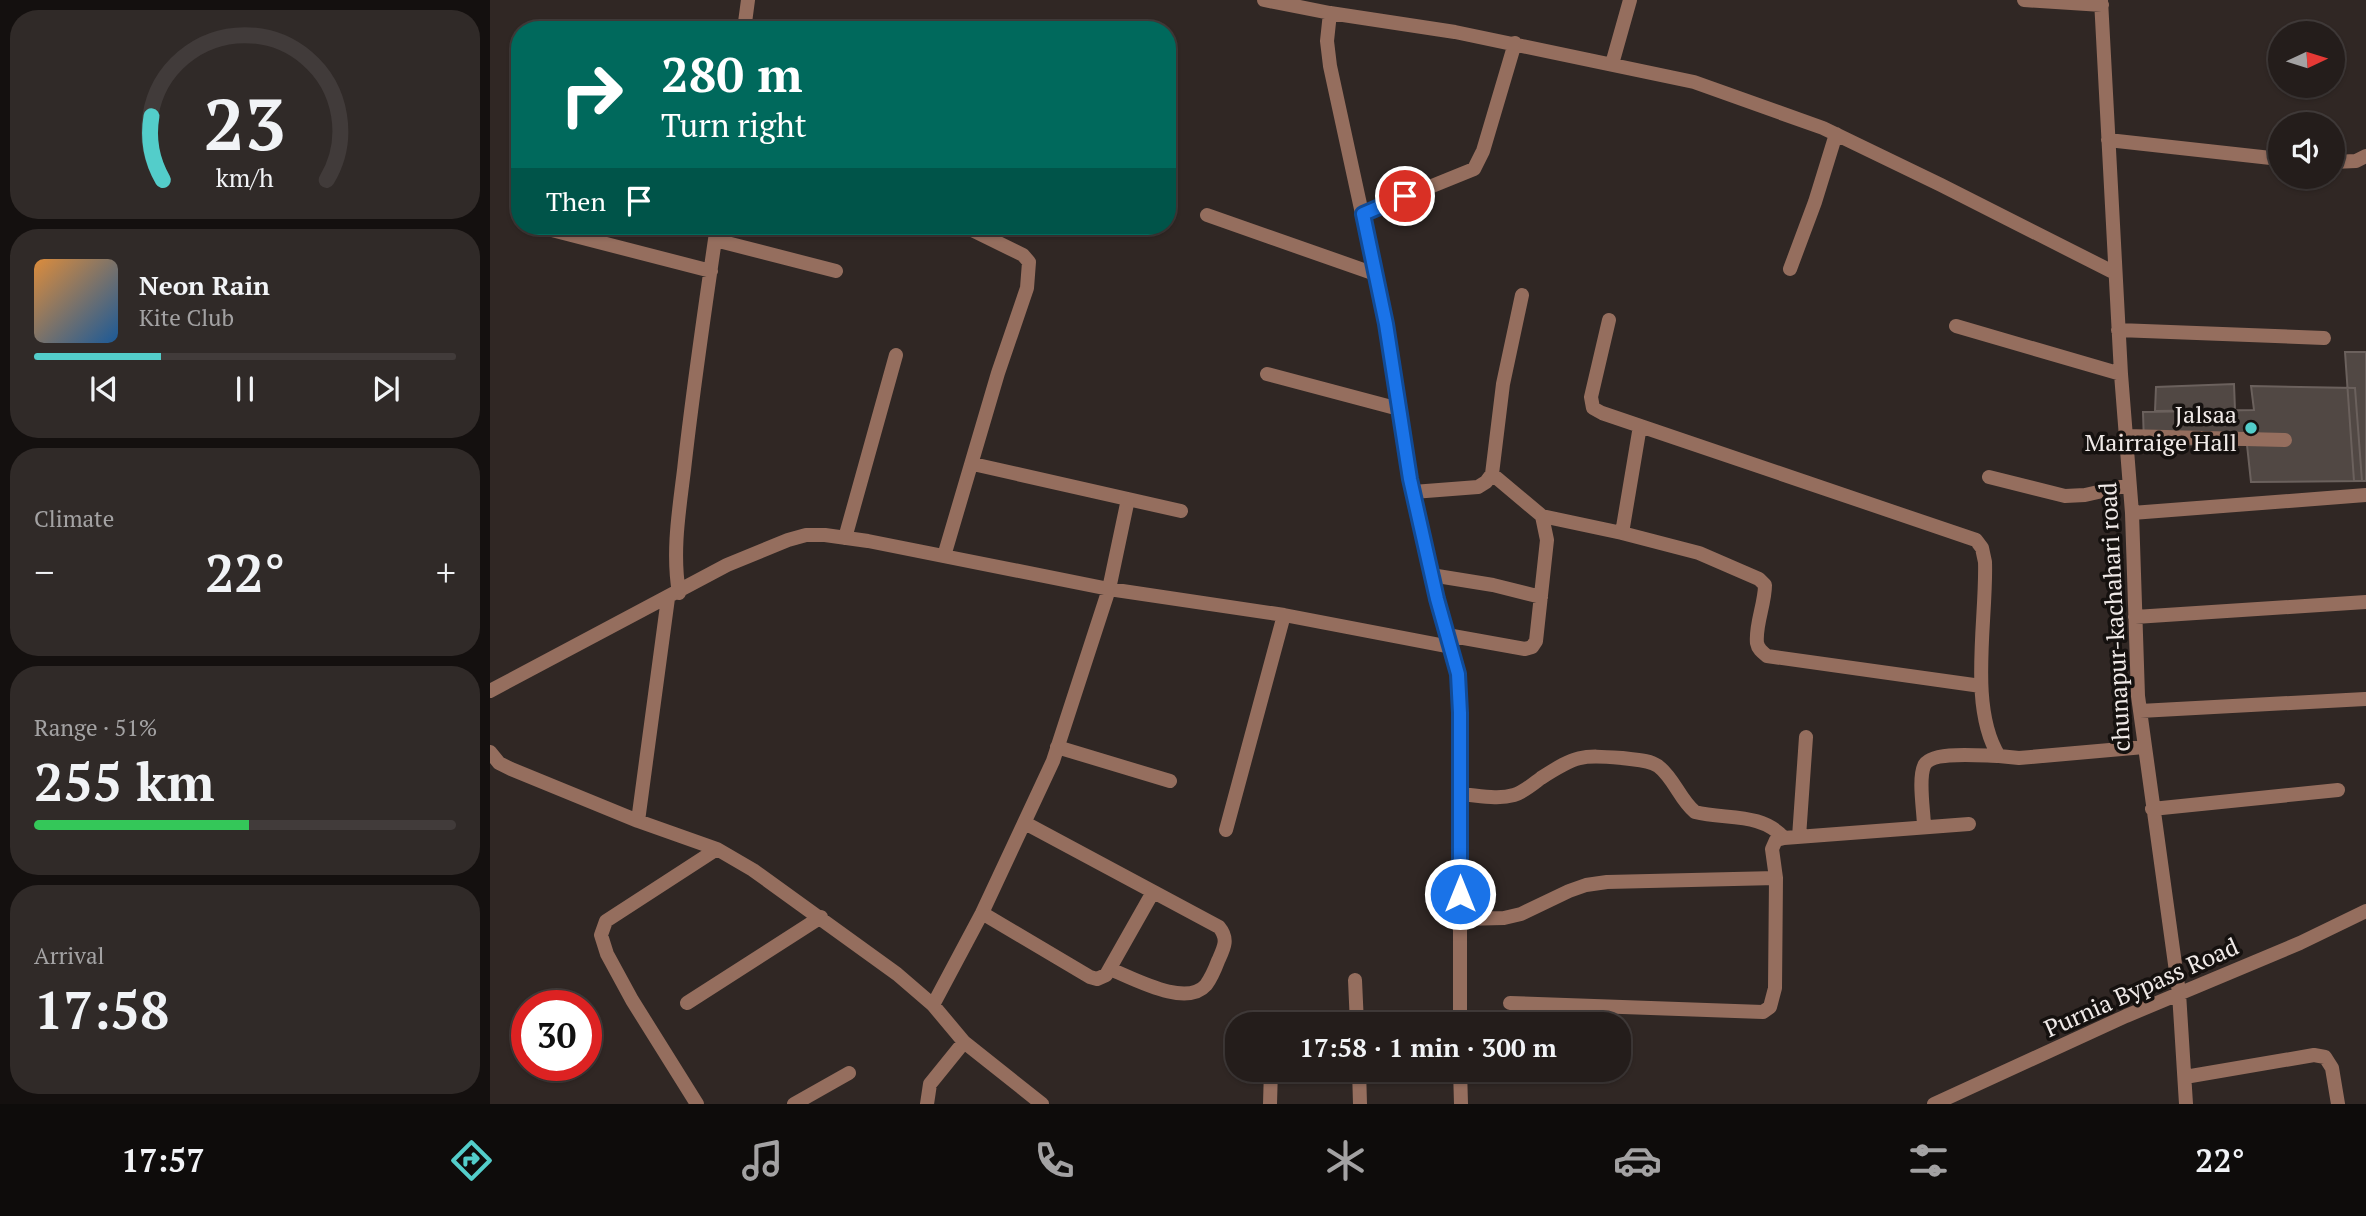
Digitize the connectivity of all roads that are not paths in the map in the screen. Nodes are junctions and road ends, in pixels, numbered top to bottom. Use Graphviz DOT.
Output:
graph roads {
  1 [pos="748,0"];
  2 [pos="1264,0"];
  3 [pos="1630,0"];
  4 [pos="2024,0"];
  5 [pos="2102,2"];
  6 [pos="1322,8"];
  7 [pos="745,21"];
  8 [pos="1514,43"];
  9 [pos="1612,64"];
  10 [pos="1836,134"];
  11 [pos="2108,140"];
  12 [pos="2366,156"];
  13 [pos="2268,158"];
  14 [pos="2345,161"];
  15 [pos="1363,214"];
  16 [pos="1207,215"];
  17 [pos="571,235"];
  18 [pos="716,235"];
  19 [pos="722,235"];
  20 [pos="982,235"];
  21 [pos="1790,270"];
  22 [pos="711,271"];
  23 [pos="836,271"];
  24 [pos="1375,274"];
  25 [pos="2115,274"];
  26 [pos="1522,295"];
  27 [pos="1609,320"];
  28 [pos="1956,326"];
  29 [pos="2118,330"];
  30 [pos="2324,338"];
  31 [pos="897,355"];
  32 [pos="1267,374"];
  33 [pos="2121,374"];
  34 [pos="1399,409"];
  35 [pos="1640,426"];
  36 [pos="2126,436"];
  37 [pos="2286,440"];
  38 [pos="973,464"];
  39 [pos="1492,474"];
  40 [pos="1989,477"];
  41 [pos="2129,485"];
  42 [pos="1413,492"];
  43 [pos="2366,495"];
  44 [pos="1128,499"];
  45 [pos="1181,511"];
  46 [pos="2132,513"];
  47 [pos="1542,516"];
  48 [pos="1622,533"];
  49 [pos="845,538"];
  50 [pos="944,556"];
  51 [pos="1431,575"];
  52 [pos="1109,589"];
  53 [pos="674,595"];
  54 [pos="1541,597"];
  55 [pos="2366,602"];
  56 [pos="1284,615"];
  57 [pos="2135,617"];
  58 [pos="1449,641"];
  59 [pos="1981,686"];
  60 [pos="490,691"];
  61 [pos="2365,699"];
  62 [pos="2140,711"];
  63 [pos="1806,737"];
  64 [pos="1057,747"];
  65 [pos="2144,747"];
  66 [pos="490,752"];
  67 [pos="1999,756"];
  68 [pos="1170,781"];
  69 [pos="2337,789"];
  70 [pos="1460,794"];
  71 [pos="2152,809"];
  72 [pos="638,821"];
  73 [pos="1025,823"];
  74 [pos="1969,824"];
  75 [pos="1924,827"];
  76 [pos="1226,831"];
  77 [pos="1792,837"];
  78 [pos="718,849"];
  79 [pos="1776,878"];
  80 [pos="1153,892"];
  81 [pos="2366,911"];
  82 [pos="982,913"];
  83 [pos="821,917"];
  84 [pos="1460,919"];
  85 [pos="1110,969"];
  86 [pos="1355,979"];
  87 [pos="2179,993"];
  88 [pos="687,1003"];
  89 [pos="1510,1003"];
  90 [pos="933,1005"];
  91 [pos="1356,1012"];
  92 [pos="1460,1012"];
  93 [pos="964,1042"];
  94 [pos="849,1073"];
  95 [pos="2185,1077"];
  96 [pos="1271,1082"];
  97 [pos="1359,1082"];
  98 [pos="1460,1082"];
  99 [pos="696,1104"];
  100 [pos="794,1104"];
  101 [pos="927,1104"];
  102 [pos="1042,1104"];
  103 [pos="1270,1104"];
  104 [pos="1360,1104"];
  105 [pos="1461,1104"];
  106 [pos="1934,1104"];
  107 [pos="2186,1104"];
  108 [pos="2338,1104"];
  1 -- 7 [label="street"];
  2 -- 6 [label="street"];
  3 -- 9 [label="street"];
  4 -- 5 [label="street"];
  5 -- 11 [label="street, chunapur-kachahari road"];
  6 -- 8 [label="street"];
  6 -- 15 [label="street"];
  8 -- 9 [label="street"];
  8 -- 15 [label="street"];
  9 -- 10 [label="street"];
  10 -- 21 [label="street"];
  10 -- 25 [label="street"];
  11 -- 13 [label="street"];
  11 -- 25 [label="street, chunapur-kachahari road"];
  12 -- 14 [label="street"];
  15 -- 24 [label="street"];
  16 -- 24 [label="street"];
  17 -- 22 [label="street"];
  18 -- 22 [label="street"];
  19 -- 23 [label="street"];
  20 -- 38 [label="street"];
  22 -- 53 [label="street"];
  24 -- 34 [label="street"];
  25 -- 29 [label="street, chunapur-kachahari road"];
  26 -- 39 [label="street"];
  27 -- 35 [label="street"];
  28 -- 33 [label="street"];
  29 -- 30 [label="street"];
  29 -- 33 [label="street, chunapur-kachahari road"];
  31 -- 49 [label="street"];
  32 -- 34 [label="street"];
  33 -- 36 [label="street, chunapur-kachahari road"];
  34 -- 42 [label="street"];
  35 -- 48 [label="street"];
  35 -- 59 [label="street"];
  36 -- 37 [label="street"];
  36 -- 41 [label="street, chunapur-kachahari road"];
  38 -- 44 [label="street"];
  38 -- 50 [label="street"];
  39 -- 42 [label="street"];
  39 -- 47 [label="street"];
  40 -- 41 [label="street"];
  41 -- 46 [label="street, chunapur-kachahari road"];
  42 -- 51 [label="street"];
  43 -- 46 [label="street"];
  44 -- 45 [label="street"];
  44 -- 52 [label="street"];
  46 -- 57 [label="street, chunapur-kachahari road"];
  47 -- 48 [label="street"];
  47 -- 54 [label="street"];
  48 -- 59 [label="street"];
  49 -- 50 [label="street"];
  49 -- 53 [label="street"];
  50 -- 52 [label="street"];
  51 -- 54 [label="street"];
  51 -- 58 [label="street"];
  52 -- 56 [label="street"];
  52 -- 64 [label="street"];
  53 -- 60 [label="street"];
  53 -- 72 [label="street"];
  54 -- 58 [label="street"];
  55 -- 57 [label="street"];
  56 -- 58 [label="street"];
  56 -- 76 [label="street"];
  57 -- 62 [label="street, chunapur-kachahari road"];
  58 -- 70 [label="street"];
  59 -- 67 [label="street"];
  61 -- 62 [label="street"];
  62 -- 65 [label="street, chunapur-kachahari road"];
  63 -- 77 [label="street"];
  64 -- 68 [label="street"];
  64 -- 73 [label="street"];
  65 -- 67 [label="street"];
  65 -- 71 [label="street, chunapur-kachahari road"];
  66 -- 72 [label="street"];
  67 -- 75 [label="street"];
  69 -- 71 [label="street"];
  70 -- 77 [label="street"];
  70 -- 84 [label="street"];
  71 -- 87 [label="street, chunapur-kachahari road"];
  72 -- 78 [label="street"];
  73 -- 80 [label="street"];
  73 -- 82 [label="street"];
  74 -- 75 [label="street"];
  75 -- 77 [label="street"];
  77 -- 79 [label="street"];
  78 -- 83 [label="street"];
  78 -- 99 [label="street"];
  79 -- 84 [label="street"];
  79 -- 89 [label="street"];
  80 -- 85 [label="street"];
  80 -- 85 [label="street"];
  81 -- 87 [label="street, Purnia Bypass Road"];
  82 -- 85 [label="street"];
  82 -- 90 [label="street"];
  83 -- 88 [label="street"];
  83 -- 90 [label="street"];
  84 -- 92 [label="street"];
  86 -- 91 [label="street"];
  87 -- 95 [label="street, chunapur-kachahari road"];
  87 -- 106 [label="street, Purnia Bypass Road"];
  90 -- 93 [label="street"];
  93 -- 101 [label="street"];
  93 -- 102 [label="street"];
  94 -- 100 [label="street"];
  95 -- 107 [label="street, chunapur-kachahari road"];
  95 -- 108 [label="street"];
  96 -- 103 [label="street"];
  97 -- 104 [label="street"];
  98 -- 105 [label="street"];
}
